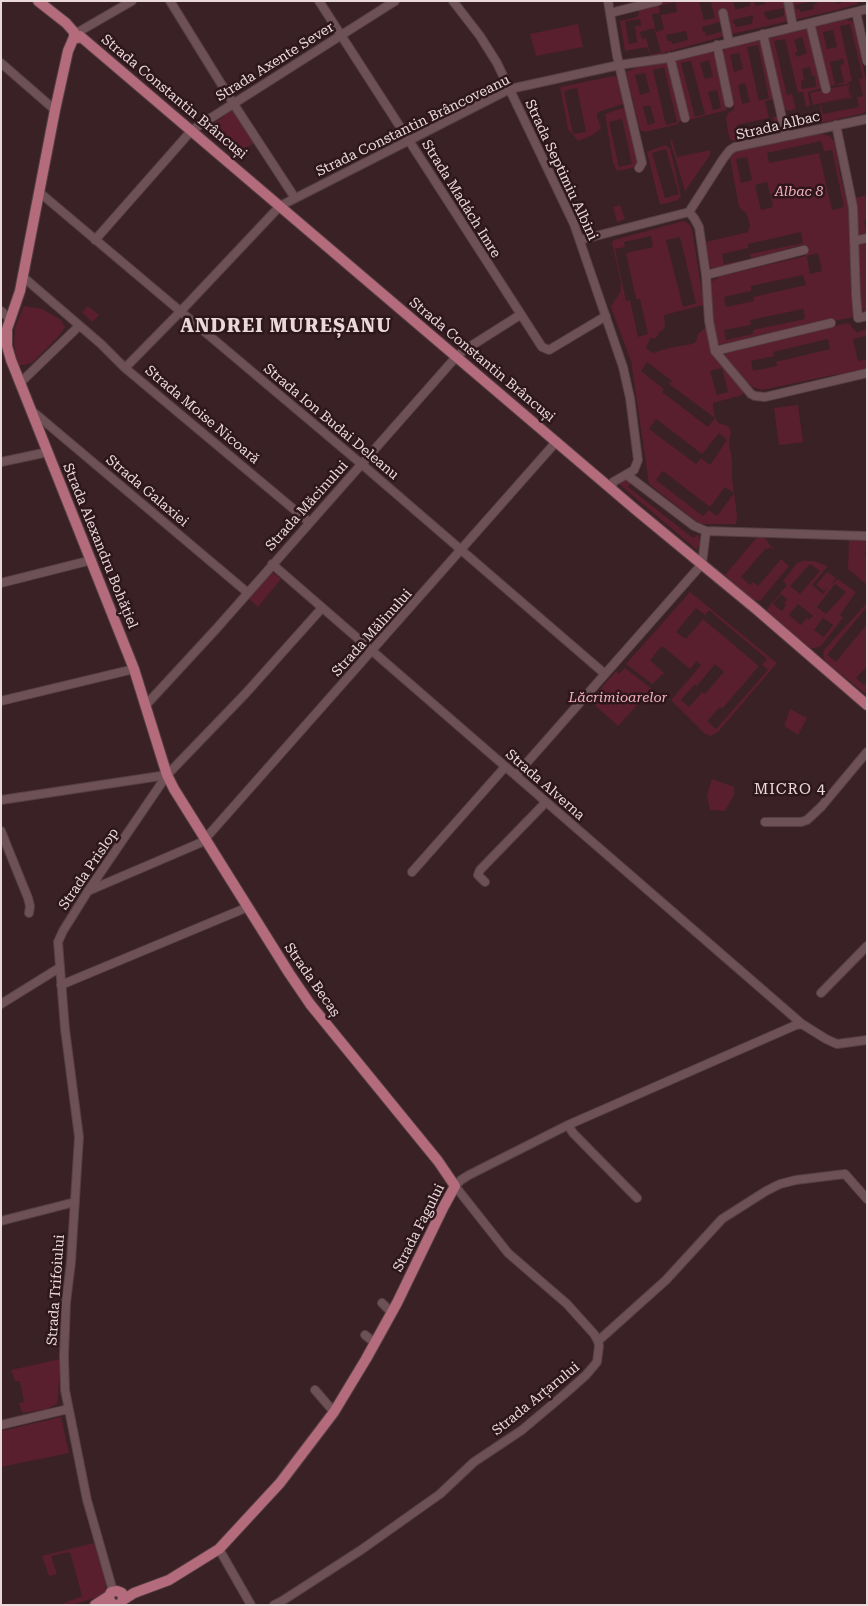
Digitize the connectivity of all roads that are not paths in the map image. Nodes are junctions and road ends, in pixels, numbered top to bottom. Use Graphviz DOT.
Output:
graph roads {
  1 [pos="38,1"];
  2 [pos="132,1"];
  3 [pos="170,1"];
  4 [pos="319,1"];
  5 [pos="395,1"];
  6 [pos="452,1"];
  7 [pos="608,1"];
  8 [pos="658,1"];
  9 [pos="788,1"];
  10 [pos="867,10"];
  11 [pos="856,12"];
  12 [pos="610,13"];
  13 [pos="723,13"];
  14 [pos="810,23"];
  15 [pos="793,27"];
  16 [pos="77,34"];
  17 [pos="763,34"];
  18 [pos="341,36"];
  19 [pos="729,42"];
  20 [pos="717,45"];
  21 [pos="670,57"];
  22 [pos="867,61"];
  23 [pos="1,63"];
  24 [pos="619,65"];
  25 [pos="510,89"];
  26 [pos="826,89"];
  27 [pos="233,103"];
  28 [pos="729,103"];
  29 [pos="55,110"];
  30 [pos="685,118"];
  31 [pos="867,119"];
  32 [pos="836,125"];
  33 [pos="192,130"];
  34 [pos="786,133"];
  35 [pos="410,141"];
  36 [pos="639,168"];
  37 [pos="38,192"];
  38 [pos="295,198"];
  39 [pos="280,206"];
  40 [pos="689,212"];
  41 [pos="867,238"];
  42 [pos="95,240"];
  43 [pos="580,240"];
  44 [pos="854,241"];
  45 [pos="804,250"];
  46 [pos="706,275"];
  47 [pos="22,276"];
  48 [pos="1,311"];
  49 [pos="180,312"];
  50 [pos="520,315"];
  51 [pos="606,316"];
  52 [pos="867,316"];
  53 [pos="831,323"];
  54 [pos="6,326"];
  55 [pos="79,326"];
  56 [pos="715,351"];
  57 [pos="456,357"];
  58 [pos="125,368"];
  59 [pos="867,374"];
  60 [pos="20,384"];
  61 [pos="30,409"];
  62 [pos="556,442"];
  63 [pos="48,452"];
  64 [pos="1,462"];
  65 [pos="361,464"];
  66 [pos="627,475"];
  67 [pos="600,479"];
  68 [pos="612,490"];
  69 [pos="309,522"];
  70 [pos="706,531"];
  71 [pos="867,536"];
  72 [pos="462,550"];
  73 [pos="92,560"];
  74 [pos="272,564"];
  75 [pos="702,564"];
  76 [pos="1,583"];
  77 [pos="248,593"];
  78 [pos="322,608"];
  79 [pos="373,651"];
  80 [pos="134,669"];
  81 [pos="605,674"];
  82 [pos="1,701"];
  83 [pos="867,705"];
  84 [pos="145,706"];
  85 [pos="867,752"];
  86 [pos="505,767"];
  87 [pos="167,775"];
  88 [pos="516,775"];
  89 [pos="1,800"];
  90 [pos="546,802"];
  91 [pos="765,822"];
  92 [pos="1,831"];
  93 [pos="205,839"];
  94 [pos="412,872"];
  95 [pos="485,882"];
  96 [pos="88,891"];
  97 [pos="248,907"];
  98 [pos="29,913"];
  99 [pos="867,946"];
  100 [pos="860,953"];
  101 [pos="867,958"];
  102 [pos="59,968"];
  103 [pos="61,985"];
  104 [pos="822,993"];
  105 [pos="1,1004"];
  106 [pos="802,1024"];
  107 [pos="867,1040"];
  108 [pos="568,1125"];
  109 [pos="455,1186"];
  110 [pos="637,1198"];
  111 [pos="867,1199"];
  112 [pos="75,1202"];
  113 [pos="1,1220"];
  114 [pos="382,1302"];
  115 [pos="392,1313"];
  116 [pos="365,1335"];
  117 [pos="598,1341"];
  118 [pos="375,1343"];
  119 [pos="315,1390"];
  120 [pos="68,1409"];
  121 [pos="334,1412"];
  122 [pos="1,1424"];
  123 [pos="219,1549"];
  124 [pos="114,1600"];
  125 [pos="95,1605"];
  126 [pos="251,1605"];
  127 [pos="274,1605"];
  1 -- 16 [label="main road, Strada Constantin Brâncuși"];
  2 -- 16 [label="street"];
  3 -- 27 [label="street"];
  4 -- 18 [label="street, Strada Madách Imre"];
  5 -- 18 [label="street, Strada Axente Sever"];
  6 -- 25 [label="street, Strada Septimiu Albini"];
  7 -- 12 [label="street"];
  8 -- 12 [label="street"];
  9 -- 15 [label="street"];
  10 -- 11 [label="street, Strada Constantin Brâncoveanu"];
  11 -- 14 [label="street, Strada Constantin Brâncoveanu"];
  11 -- 22 [label="street"];
  12 -- 24 [label="street"];
  13 -- 19 [label="street"];
  14 -- 15 [label="street, Strada Constantin Brâncoveanu"];
  14 -- 26 [label="street"];
  15 -- 17 [label="street, Strada Constantin Brâncoveanu"];
  16 -- 29 [label="main road"];
  16 -- 33 [label="main road, Strada Constantin Brâncuși"];
  17 -- 19 [label="street, Strada Constantin Brâncoveanu"];
  17 -- 34 [label="street"];
  18 -- 27 [label="street, Strada Axente Sever"];
  18 -- 35 [label="street, Strada Madách Imre"];
  19 -- 20 [label="street, Strada Constantin Brâncoveanu"];
  20 -- 21 [label="street, Strada Constantin Brâncoveanu"];
  20 -- 28 [label="street"];
  21 -- 24 [label="street, Strada Constantin Brâncoveanu"];
  21 -- 30 [label="street"];
  23 -- 29 [label="street"];
  24 -- 25 [label="street, Strada Constantin Brâncoveanu"];
  24 -- 36 [label="street"];
  25 -- 35 [label="street, Strada Constantin Brâncoveanu"];
  25 -- 43 [label="street, Strada Septimiu Albini"];
  27 -- 33 [label="street, Strada Axente Sever"];
  27 -- 38 [label="street"];
  29 -- 37 [label="main road"];
  31 -- 32 [label="street, Strada Albac"];
  32 -- 34 [label="street, Strada Albac"];
  32 -- 44 [label="street"];
  33 -- 39 [label="main road, Strada Constantin Brâncuși"];
  33 -- 42 [label="street, Strada Axente Sever"];
  34 -- 40 [label="street, Strada Albac"];
  35 -- 38 [label="street, Strada Constantin Brâncoveanu"];
  35 -- 50 [label="street, Strada Madách Imre"];
  37 -- 42 [label="street, Strada Ion Budai Deleanu"];
  37 -- 47 [label="main road"];
  38 -- 39 [label="street, Strada Constantin Brâncoveanu"];
  39 -- 49 [label="street, Strada Constantin Brâncoveanu"];
  39 -- 57 [label="main road, Strada Constantin Brâncuși"];
  40 -- 43 [label="street"];
  40 -- 46 [label="street"];
  41 -- 44 [label="street"];
  42 -- 49 [label="street, Strada Ion Budai Deleanu"];
  43 -- 51 [label="street, Strada Septimiu Albini"];
  44 -- 52 [label="street"];
  45 -- 46 [label="street"];
  46 -- 56 [label="street"];
  47 -- 54 [label="main road"];
  47 -- 55 [label="street, Strada Moise Nicoară"];
  48 -- 54 [label="street"];
  49 -- 58 [label="street, Strada Constantin Brâncoveanu"];
  49 -- 65 [label="street, Strada Ion Budai Deleanu"];
  50 -- 51 [label="street, Strada Madách Imre"];
  50 -- 57 [label="street, Strada Măcinului"];
  51 -- 66 [label="street, Strada Septimiu Albini"];
  53 -- 56 [label="street"];
  54 -- 60 [label="main road, Strada Alexandru Bohățiel"];
  55 -- 58 [label="street, Strada Moise Nicoară"];
  55 -- 60 [label="street"];
  56 -- 59 [label="street"];
  57 -- 62 [label="main road, Strada Constantin Brâncuși"];
  57 -- 65 [label="street, Strada Măcinului"];
  58 -- 69 [label="street, Strada Moise Nicoară"];
  60 -- 61 [label="main road, Strada Alexandru Bohățiel"];
  61 -- 63 [label="main road, Strada Alexandru Bohățiel"];
  61 -- 77 [label="street, Strada Galaxiei"];
  62 -- 67 [label="main road, Strada Constantin Brâncuși"];
  62 -- 72 [label="street, Strada Mălinului"];
  63 -- 64 [label="street"];
  63 -- 73 [label="main road, Strada Alexandru Bohățiel"];
  65 -- 69 [label="street, Strada Măcinului"];
  65 -- 72 [label="street, Strada Ion Budai Deleanu"];
  66 -- 67 [label="street"];
  66 -- 68 [label="street, Strada Septimiu Albini"];
  66 -- 70 [label="street"];
  67 -- 68 [label="main road, Strada Constantin Brâncuși"];
  68 -- 75 [label="main road, Strada Constantin Brâncuși"];
  69 -- 74 [label="street, Strada Măcinului"];
  70 -- 71 [label="street"];
  70 -- 75 [label="street"];
  72 -- 79 [label="street, Strada Mălinului"];
  72 -- 81 [label="street, Strada Ion Budai Deleanu"];
  73 -- 76 [label="street"];
  73 -- 80 [label="main road, Strada Alexandru Bohățiel"];
  74 -- 77 [label="street, Strada Măcinului"];
  74 -- 78 [label="street, Strada Alverna"];
  75 -- 81 [label="street"];
  75 -- 83 [label="main road, Strada Constantin Brâncuși"];
  77 -- 84 [label="street, Strada Măcinului"];
  78 -- 79 [label="street, Strada Alverna"];
  78 -- 87 [label="street, Strada Prislop"];
  79 -- 86 [label="street, Strada Alverna"];
  79 -- 93 [label="street, Strada Mălinului"];
  80 -- 82 [label="street"];
  80 -- 84 [label="main road, Strada Alexandru Bohățiel"];
  81 -- 88 [label="street"];
  84 -- 87 [label="main road, Strada Alexandru Bohățiel"];
  85 -- 91 [label="street"];
  86 -- 88 [label="street, Strada Alverna"];
  86 -- 94 [label="street"];
  87 -- 89 [label="street"];
  87 -- 93 [label="main road, Strada Becaș"];
  87 -- 96 [label="street, Strada Prislop"];
  88 -- 90 [label="street, Strada Alverna"];
  90 -- 95 [label="street"];
  90 -- 106 [label="street, Strada Alverna"];
  92 -- 98 [label="street"];
  93 -- 96 [label="street"];
  93 -- 97 [label="main road, Strada Becaș"];
  96 -- 102 [label="street, Strada Prislop"];
  97 -- 103 [label="street"];
  97 -- 109 [label="main road, Strada Becaș"];
  99 -- 100 [label="street"];
  100 -- 101 [label="street"];
  100 -- 104 [label="street"];
  102 -- 103 [label="street, Strada Prislop"];
  102 -- 105 [label="street"];
  103 -- 112 [label="street, Strada Trifoiului"];
  106 -- 107 [label="street"];
  106 -- 108 [label="street, Strada Fagului"];
  108 -- 109 [label="street, Strada Fagului"];
  108 -- 110 [label="street"];
  109 -- 115 [label="main road, Strada Fagului"];
  109 -- 117 [label="street"];
  111 -- 117 [label="street"];
  112 -- 113 [label="street"];
  112 -- 120 [label="street, Strada Trifoiului"];
  114 -- 115 [label="street"];
  115 -- 118 [label="main road, Strada Fagului"];
  116 -- 118 [label="street"];
  117 -- 127 [label="street, Strada Arțarului"];
  118 -- 121 [label="main road, Strada Fagului"];
  119 -- 121 [label="street"];
  120 -- 122 [label="street"];
  120 -- 124 [label="street, Strada Trifoiului"];
  121 -- 123 [label="main road, Strada Fagului"];
  123 -- 124 [label="main road, Strada Fagului"];
  123 -- 126 [label="street"];
  124 -- 125 [label="main road"];
}
